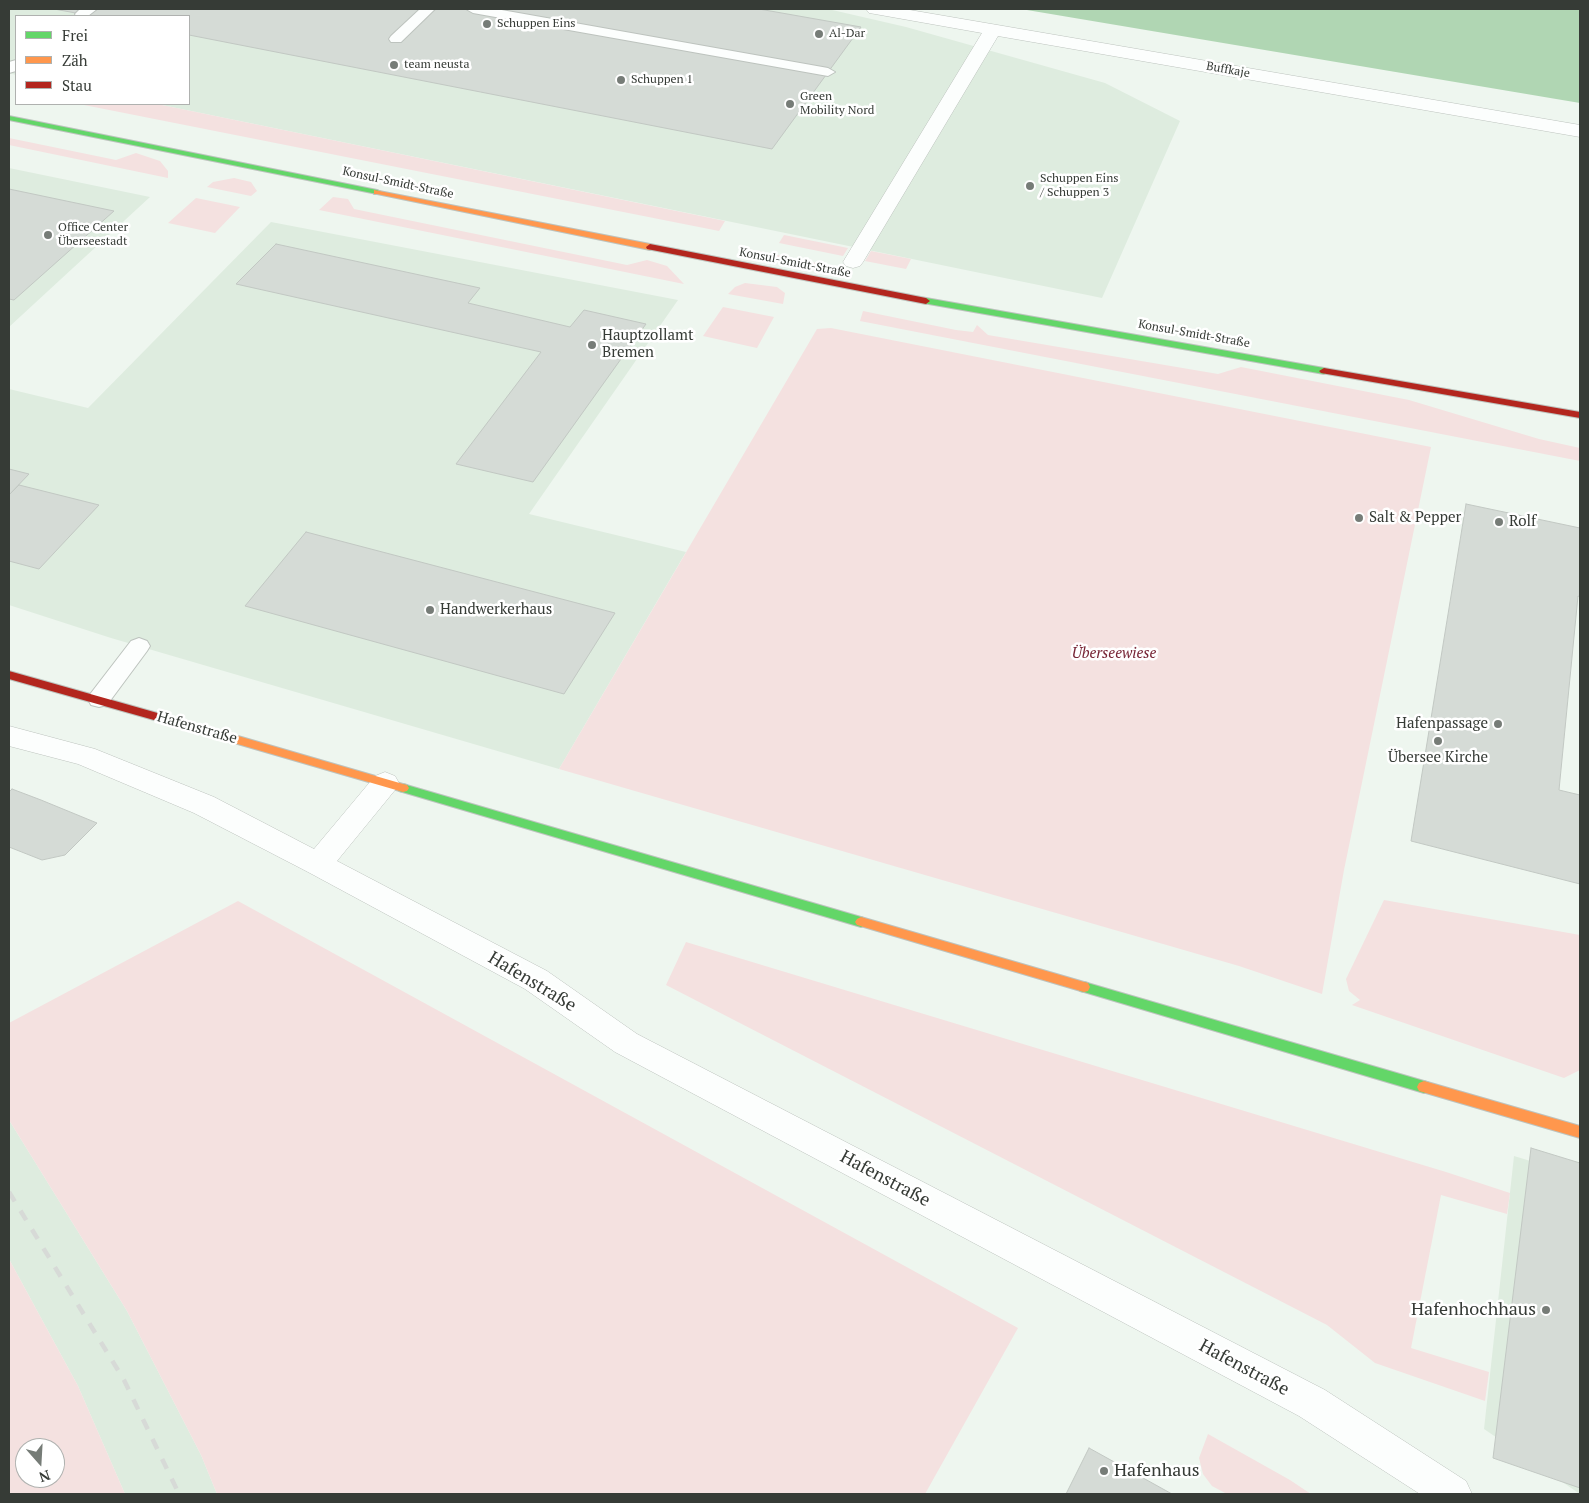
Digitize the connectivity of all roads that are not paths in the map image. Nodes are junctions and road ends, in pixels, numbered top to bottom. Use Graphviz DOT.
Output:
graph roads {
  1 [pos="428,9"];
  2 [pos="473,9"];
  3 [pos="875,9"];
  4 [pos="993,29"];
  5 [pos="396,39"];
  6 [pos="828,72"];
  7 [pos="9,118"];
  8 [pos="1580,131"];
  9 [pos="853,262"];
  10 [pos="1580,415"];
  11 [pos="139,646"];
  12 [pos="9,675"];
  13 [pos="98,698"];
  14 [pos="9,736"];
  15 [pos="385,783"];
  16 [pos="318,864"];
  17 [pos="1580,1132"];
  18 [pos="1453,1494"];
  1 -- 5 [label="lane"];
  2 -- 6 [label="lane"];
  3 -- 4 [label="street, Buffkaje"];
  4 -- 8 [label="street, Buffkaje"];
  4 -- 9 [label="street"];
  7 -- 10 [label="street, Konsul-Smidt-Straße"];
  11 -- 13 [label="lane"];
  12 -- 13 [label="street, Hafenstraße"];
  13 -- 15 [label="street, Hafenstraße"];
  14 -- 16 [label="street, Hafenstraße"];
  15 -- 16 [label="street"];
  15 -- 17 [label="street, Hafenstraße"];
  16 -- 18 [label="street, Hafenstraße"];
}
